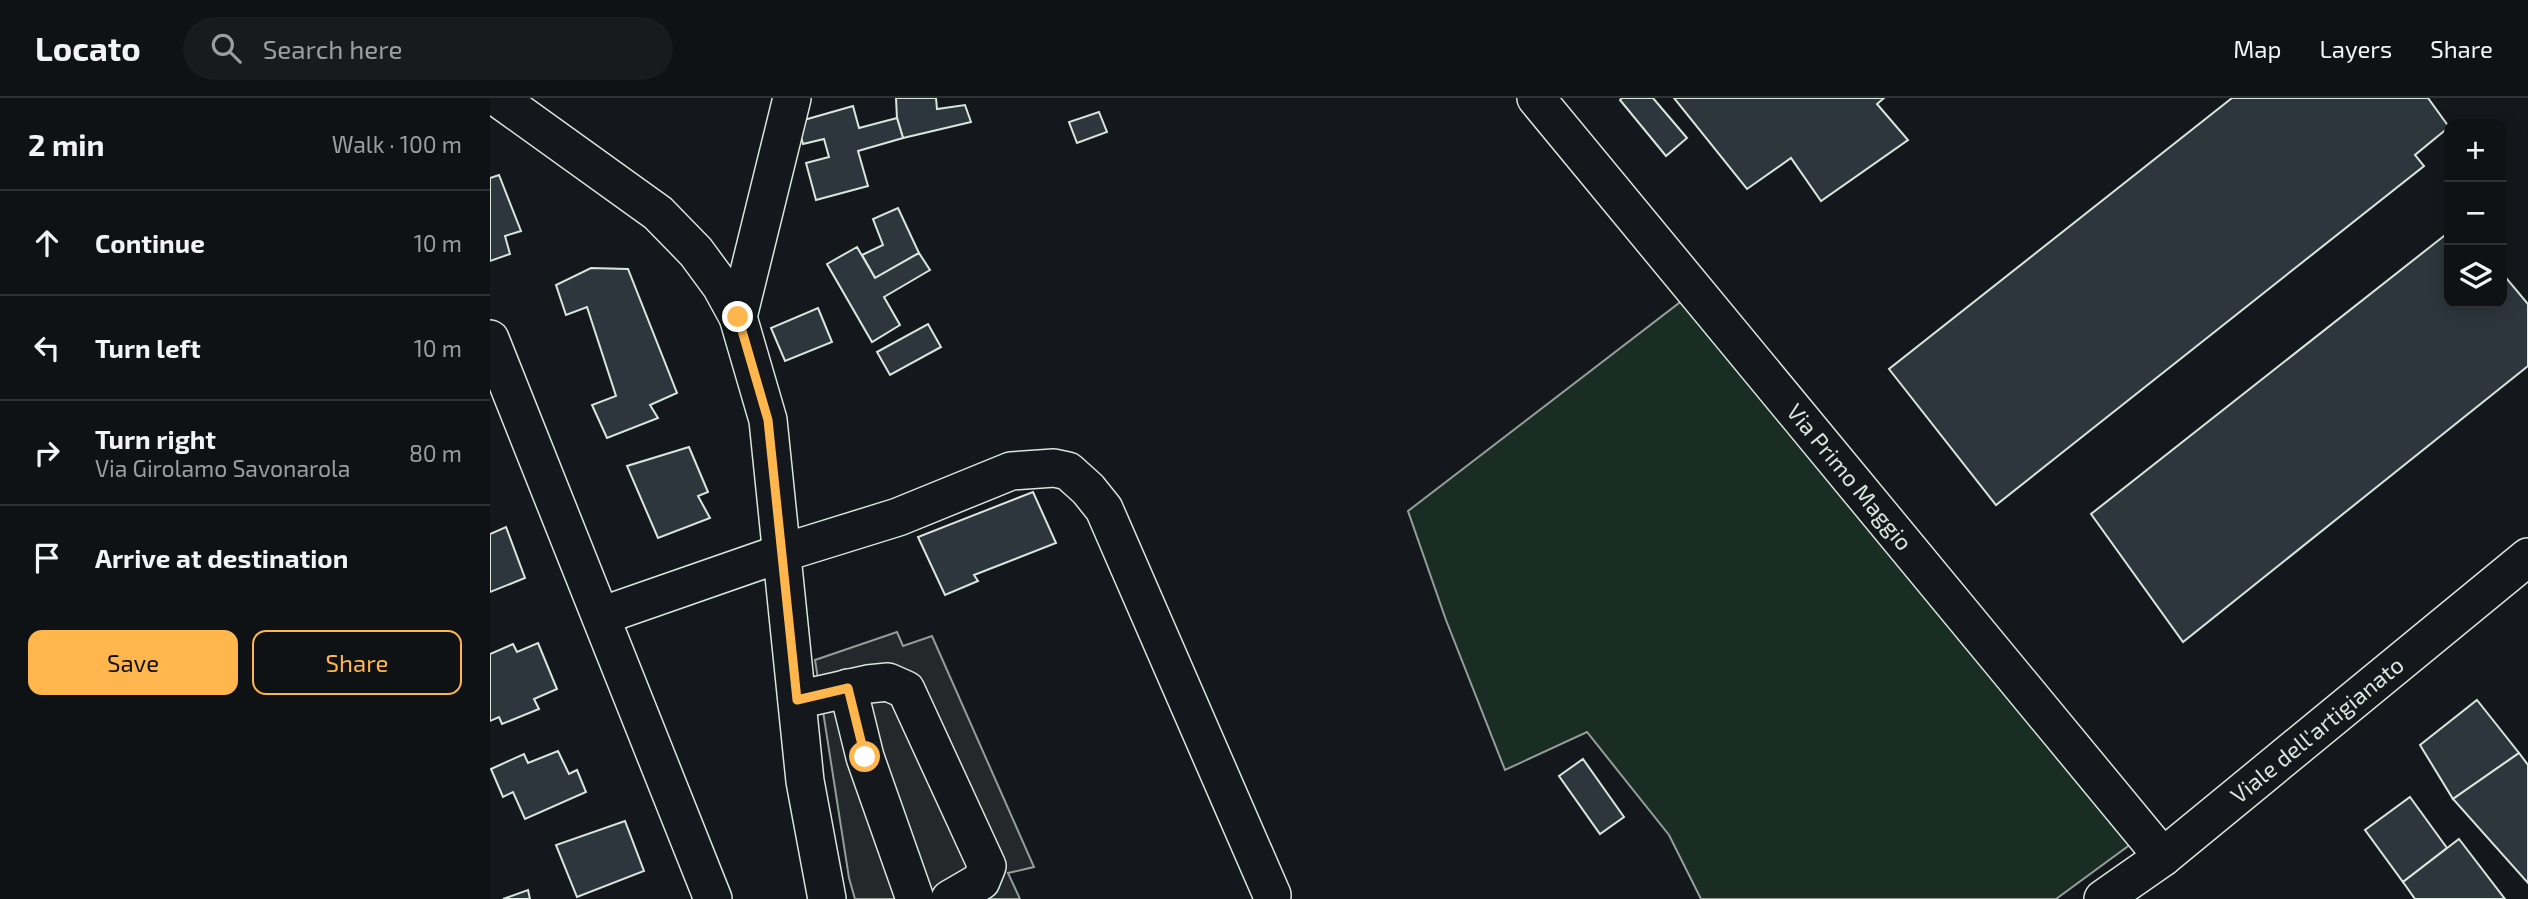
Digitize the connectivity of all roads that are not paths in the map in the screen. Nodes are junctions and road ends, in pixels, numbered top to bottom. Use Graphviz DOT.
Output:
graph roads {
  1 [pos="498,98"];
  2 [pos="792,98"];
  3 [pos="1536,98"];
  4 [pos="490,105"];
  5 [pos="738,317"];
  6 [pos="490,339"];
  7 [pos="782,553"];
  8 [pos="2528,557"];
  9 [pos="601,616"];
  10 [pos="848,688"];
  11 [pos="797,700"];
  12 [pos="2163,857"];
  13 [pos="1272,895"];
  14 [pos="713,899"];
  15 [pos="827,899"];
  16 [pos="915,899"];
  17 [pos="950,899"];
  18 [pos="2103,899"];
  1 -- 4 [label="street"];
  1 -- 5 [label="street"];
  2 -- 5 [label="street"];
  3 -- 12 [label="street, Via Primo Maggio"];
  5 -- 7 [label="street"];
  6 -- 9 [label="street"];
  7 -- 9 [label="street"];
  7 -- 11 [label="street"];
  7 -- 13 [label="street"];
  8 -- 12 [label="street, Viale dell'artigianato"];
  9 -- 14 [label="street"];
  10 -- 11 [label="street"];
  10 -- 16 [label="street"];
  10 -- 17 [label="street"];
  11 -- 15 [label="street"];
  12 -- 18 [label="street, Viale dell'artigianato"];
}
